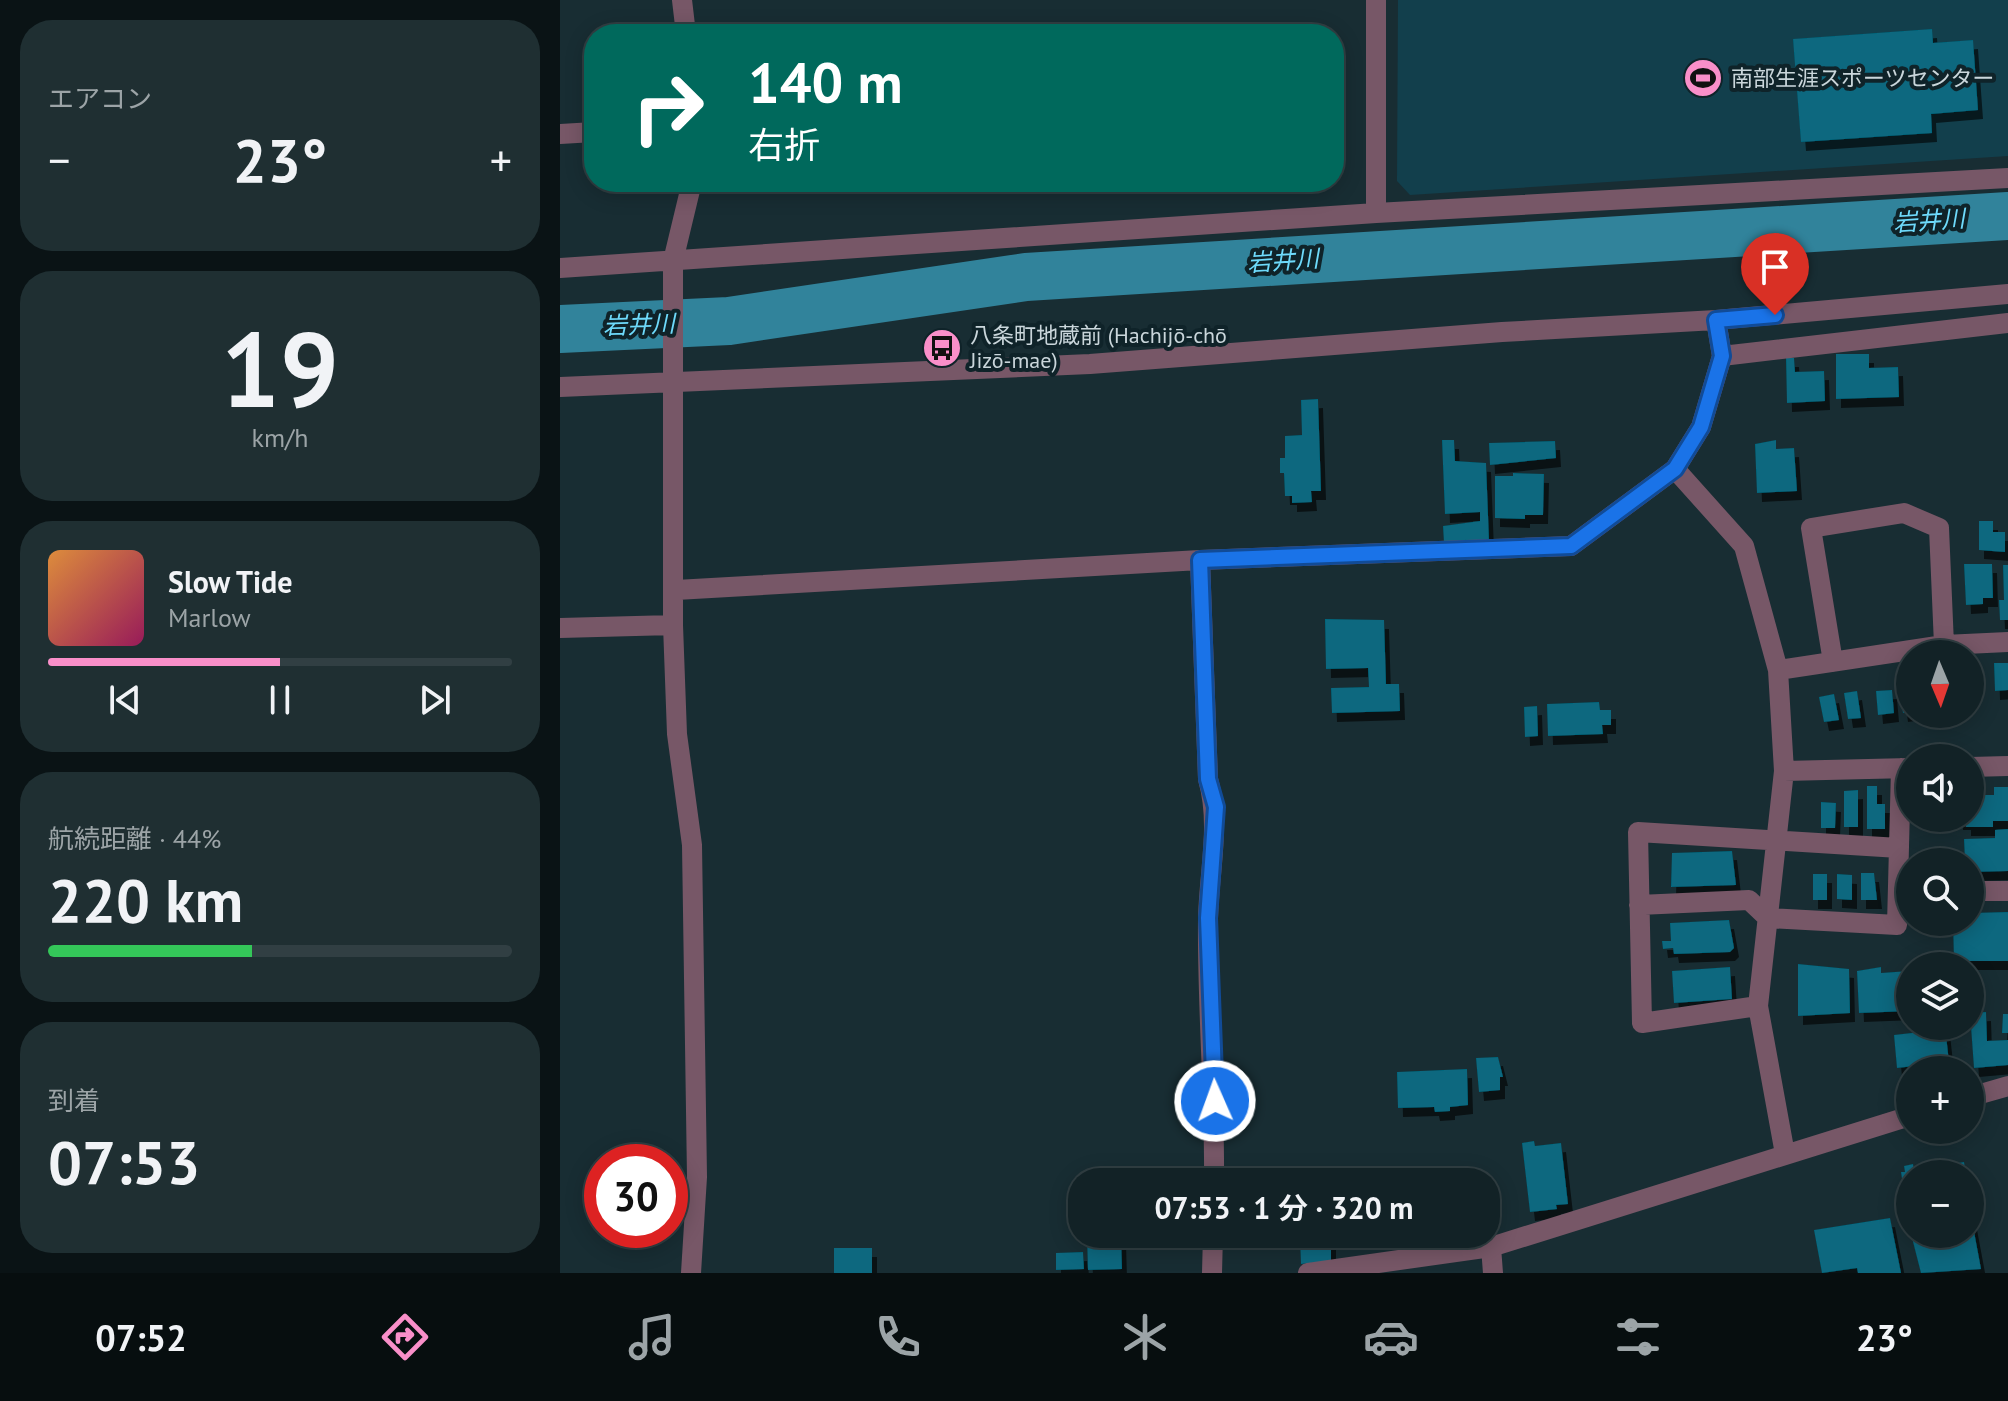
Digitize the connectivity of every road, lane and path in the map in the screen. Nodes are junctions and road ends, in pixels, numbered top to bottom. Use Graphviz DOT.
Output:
graph roads {
  1 [pos="682,0"];
  2 [pos="1376,0"];
  3 [pos="685,24"];
  4 [pos="584,133"];
  5 [pos="560,134"];
  6 [pos="2008,178"];
  7 [pos="690,192"];
  8 [pos="1376,213"];
  9 [pos="560,268"];
  10 [pos="673,268"];
  11 [pos="2008,294"];
  12 [pos="1716,320"];
  13 [pos="2008,323"];
  14 [pos="1722,356"];
  15 [pos="674,372"];
  16 [pos="560,387"];
  17 [pos="1675,469"];
  18 [pos="1200,560"];
  19 [pos="676,590"];
  20 [pos="673,625"];
  21 [pos="560,628"];
  22 [pos="1944,640"];
  23 [pos="2008,642"];
  24 [pos="1984,643"];
  25 [pos="1896,652"];
  26 [pos="1833,662"];
  27 [pos="1778,670"];
  28 [pos="2008,766"];
  29 [pos="1984,767"];
  30 [pos="1896,768"];
  31 [pos="1784,771"];
  32 [pos="1900,832"];
  33 [pos="1776,839"];
  34 [pos="1899,848"];
  35 [pos="1984,891"];
  36 [pos="2008,891"];
  37 [pos="1639,905"];
  38 [pos="1768,918"];
  39 [pos="1896,925"];
  40 [pos="1758,1006"];
  41 [pos="2008,1086"];
  42 [pos="1984,1093"];
  43 [pos="1896,1120"];
  44 [pos="1785,1154"];
  45 [pos="1214,1168"];
  46 [pos="1500,1244"];
  47 [pos="1213,1248"];
  48 [pos="1484,1248"];
  49 [pos="1491,1248"];
  50 [pos="691,1273"];
  51 [pos="1212,1273"];
  52 [pos="1308,1273"];
  53 [pos="1493,1273"];
  1 -- 3 [label="street"];
  2 -- 8 [label="street"];
  4 -- 5 [label="street"];
  6 -- 8 [label="street"];
  7 -- 10 [label="street"];
  8 -- 10 [label="street"];
  9 -- 10 [label="street"];
  10 -- 15 [label="street"];
  11 -- 12 [label="street"];
  12 -- 14 [label="street"];
  12 -- 15 [label="street"];
  13 -- 14 [label="street"];
  14 -- 17 [label="street"];
  15 -- 16 [label="street"];
  15 -- 19 [label="street"];
  17 -- 18 [label="street"];
  17 -- 27 [label="street"];
  18 -- 19 [label="street"];
  18 -- 45 [label="street"];
  19 -- 20 [label="street"];
  20 -- 21 [label="street"];
  20 -- 50 [label="street"];
  22 -- 26 [label="street"];
  23 -- 24 [label="street"];
  25 -- 26 [label="street"];
  26 -- 27 [label="street"];
  27 -- 31 [label="street"];
  28 -- 29 [label="street"];
  30 -- 31 [label="street"];
  31 -- 33 [label="street"];
  32 -- 34 [label="street"];
  33 -- 34 [label="street"];
  33 -- 37 [label="street"];
  33 -- 38 [label="street"];
  35 -- 36 [label="street"];
  37 -- 38 [label="street"];
  37 -- 40 [label="street"];
  38 -- 39 [label="street"];
  38 -- 40 [label="street"];
  40 -- 44 [label="street"];
  41 -- 42 [label="street"];
  43 -- 44 [label="street"];
  44 -- 46 [label="street"];
  47 -- 51 [label="street"];
  48 -- 52 [label="street"];
  49 -- 53 [label="street"];
}
